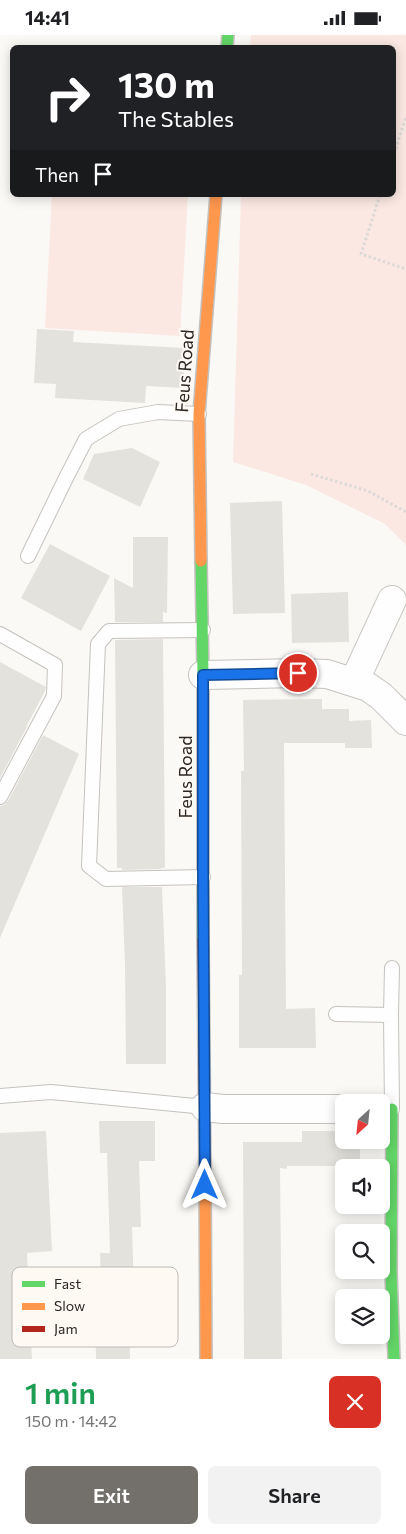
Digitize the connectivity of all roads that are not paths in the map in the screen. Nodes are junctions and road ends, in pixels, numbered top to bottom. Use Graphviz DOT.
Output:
graph roads {
  1 [pos="216,197"];
  2 [pos="199,414"];
  3 [pos="28,556"];
  4 [pos="392,599"];
  5 [pos="203,630"];
  6 [pos="0,634"];
  7 [pos="203,675"];
  8 [pos="354,682"];
  9 [pos="406,721"];
  10 [pos="0,797"];
  11 [pos="203,877"];
  12 [pos="392,968"];
  13 [pos="336,1014"];
  14 [pos="391,1015"];
  15 [pos="0,1096"];
  16 [pos="205,1107"];
  17 [pos="393,1108"];
  18 [pos="335,1109"];
  19 [pos="206,1359"];
  20 [pos="394,1359"];
  1 -- 2 [label="street, Feus Road"];
  2 -- 3 [label="lane"];
  2 -- 5 [label="street, Feus Road"];
  4 -- 8 [label="street"];
  5 -- 7 [label="street, Feus Road"];
  5 -- 11 [label="lane"];
  6 -- 10 [label="lane"];
  7 -- 8 [label="street"];
  7 -- 11 [label="street, Feus Road"];
  8 -- 9 [label="street"];
  11 -- 16 [label="street, Feus Road"];
  12 -- 14 [label="lane"];
  13 -- 14 [label="lane"];
  14 -- 17 [label="lane"];
  15 -- 16 [label="lane"];
  16 -- 18 [label="street"];
  16 -- 19 [label="street, Feus Road"];
  17 -- 20 [label="street"];
}
